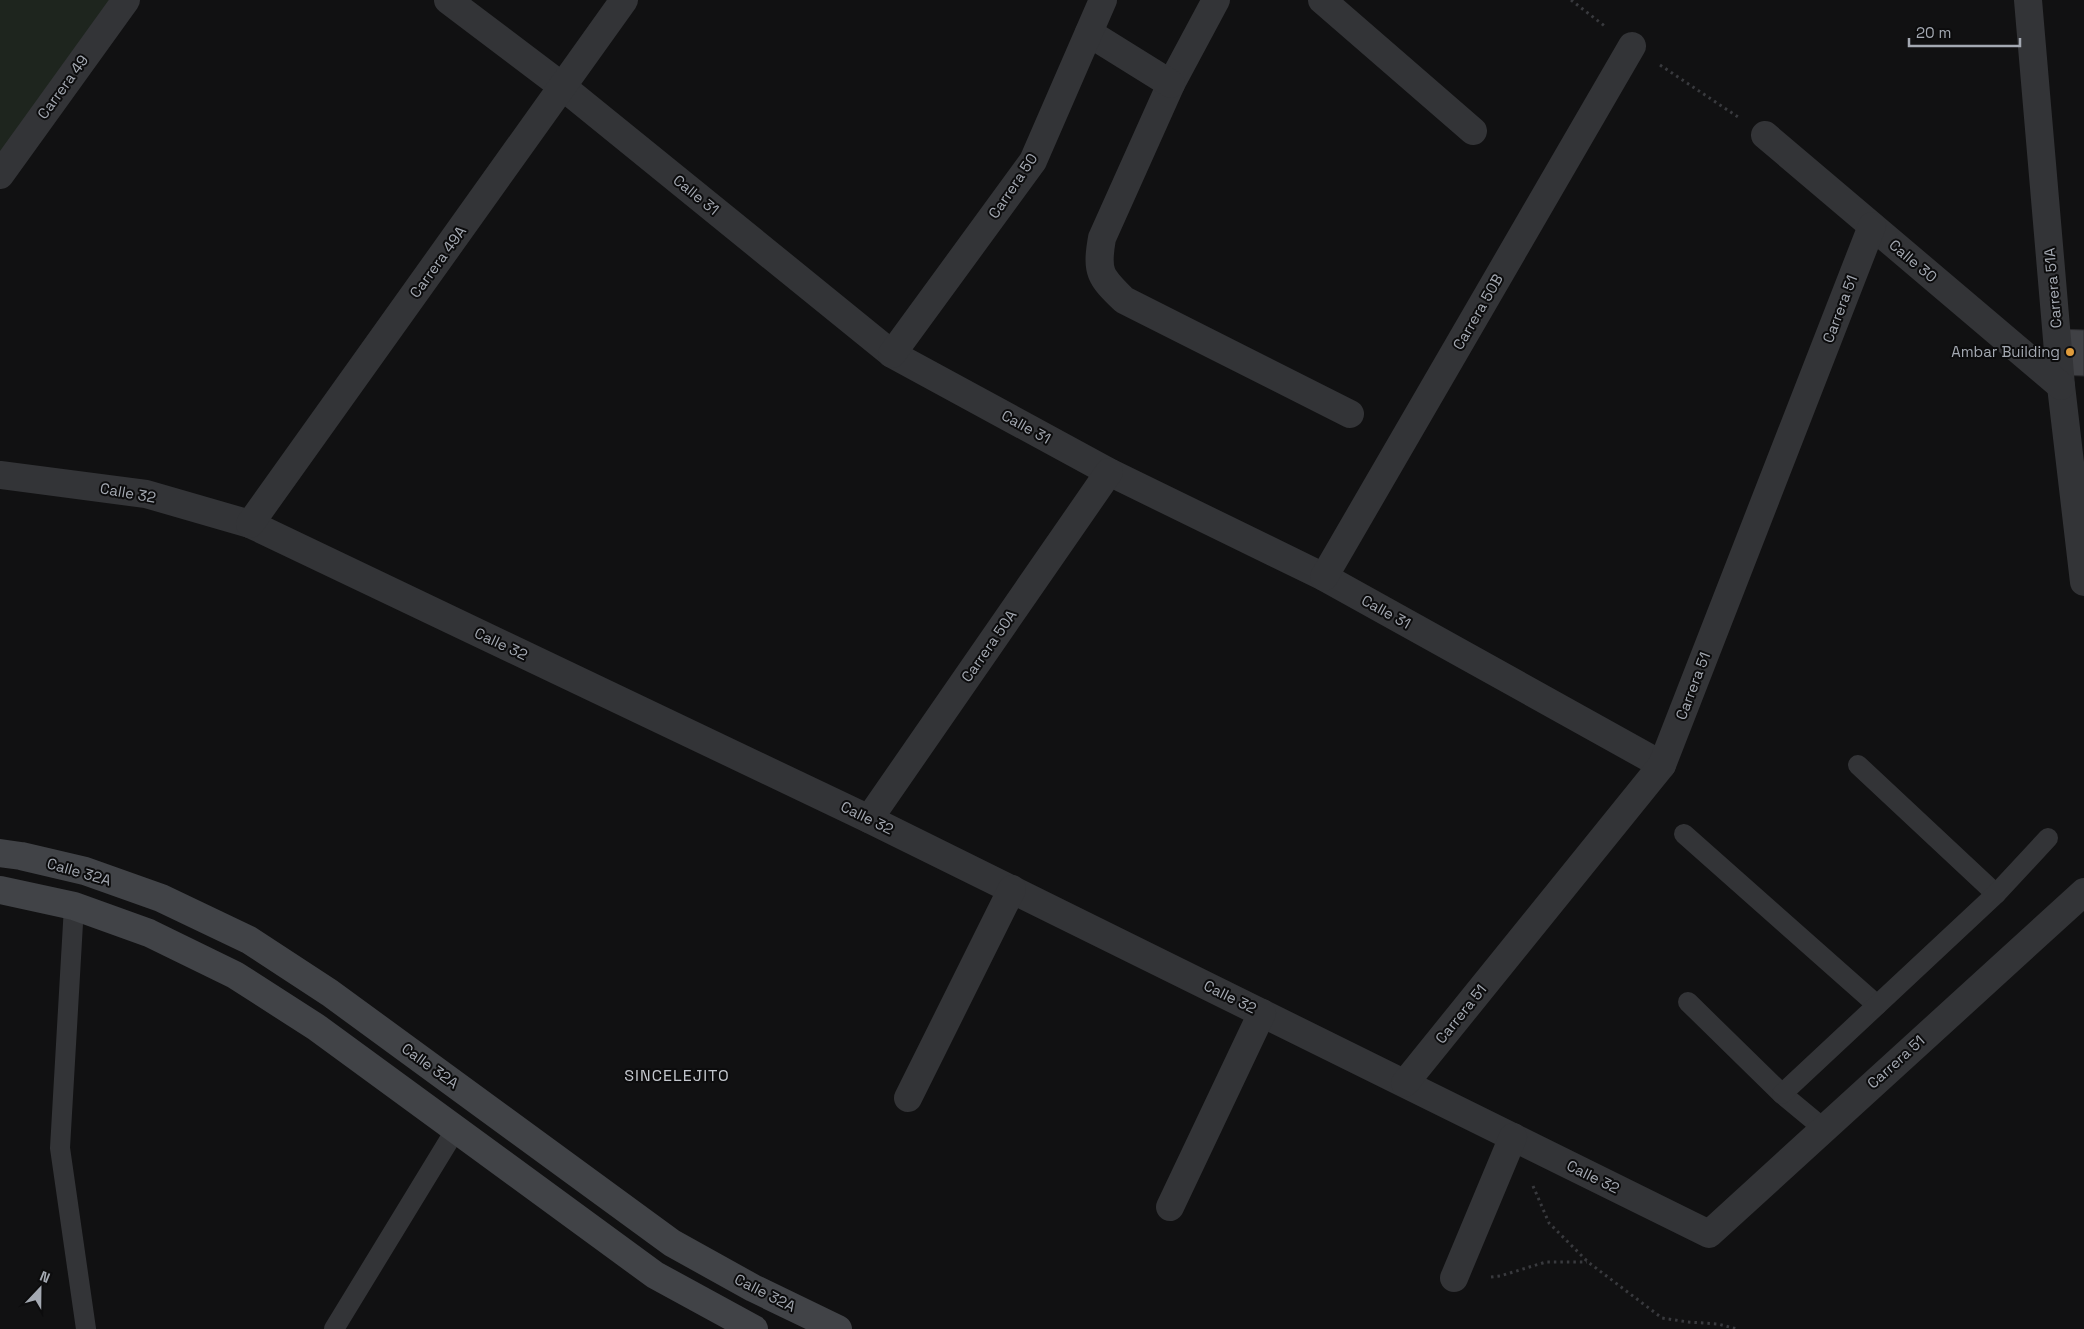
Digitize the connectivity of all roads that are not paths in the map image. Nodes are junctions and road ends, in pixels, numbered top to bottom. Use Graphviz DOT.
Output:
graph roads {
  1 [pos="126,0"];
  2 [pos="448,0"];
  3 [pos="624,0"];
  4 [pos="1103,0"];
  5 [pos="1216,0"];
  6 [pos="1322,0"];
  7 [pos="2029,12"];
  8 [pos="1090,34"];
  9 [pos="1632,46"];
  10 [pos="1171,84"];
  11 [pos="563,87"];
  12 [pos="1473,131"];
  13 [pos="1766,135"];
  14 [pos="0,174"];
  15 [pos="1872,226"];
  16 [pos="892,354"];
  17 [pos="2061,386"];
  18 [pos="1350,414"];
  19 [pos="1109,472"];
  20 [pos="0,475"];
  21 [pos="250,524"];
  22 [pos="1324,577"];
  23 [pos="2084,582"];
  24 [pos="1662,765"];
  25 [pos="1858,765"];
  26 [pos="869,819"];
  27 [pos="1684,834"];
  28 [pos="2048,838"];
  29 [pos="0,853"];
  30 [pos="1012,889"];
  31 [pos="0,890"];
  32 [pos="2084,892"];
  33 [pos="1996,894"];
  34 [pos="74,906"];
  35 [pos="1688,1002"];
  36 [pos="1877,1006"];
  37 [pos="1262,1013"];
  38 [pos="1405,1083"];
  39 [pos="1782,1094"];
  40 [pos="908,1098"];
  41 [pos="1823,1128"];
  42 [pos="456,1129"];
  43 [pos="1513,1137"];
  44 [pos="1170,1207"];
  45 [pos="1709,1234"];
  46 [pos="1454,1278"];
  47 [pos="86,1329"];
  48 [pos="334,1329"];
  49 [pos="754,1329"];
  50 [pos="838,1329"];
  1 -- 14 [label="street, Carrera 49"];
  2 -- 11 [label="street, Calle 31"];
  3 -- 11 [label="street, Carrera 49A"];
  4 -- 8 [label="street, Carrera 50"];
  5 -- 10 [label="street"];
  6 -- 12 [label="street"];
  7 -- 17 [label="street, Carrera 51A"];
  8 -- 10 [label="street"];
  8 -- 16 [label="street, Carrera 50"];
  9 -- 22 [label="street, Carrera 50B"];
  10 -- 18 [label="street"];
  11 -- 16 [label="street, Calle 31"];
  11 -- 21 [label="street, Carrera 49A"];
  13 -- 15 [label="street, Calle 30"];
  15 -- 17 [label="street, Calle 30"];
  15 -- 24 [label="street, Carrera 51"];
  16 -- 19 [label="street, Calle 31"];
  17 -- 23 [label="street, Carrera 51A"];
  19 -- 22 [label="street, Calle 31"];
  19 -- 26 [label="street, Carrera 50A"];
  20 -- 21 [label="street, Calle 32"];
  21 -- 26 [label="street, Calle 32"];
  22 -- 24 [label="street, Calle 31"];
  24 -- 38 [label="street, Carrera 51"];
  25 -- 33 [label="lane"];
  26 -- 30 [label="street, Calle 32"];
  27 -- 36 [label="lane"];
  28 -- 33 [label="lane"];
  29 -- 50 [label="main road, Calle 32A"];
  30 -- 37 [label="street, Calle 32"];
  30 -- 40 [label="street"];
  31 -- 34 [label="main road"];
  32 -- 41 [label="street, Carrera 51"];
  33 -- 36 [label="lane"];
  34 -- 42 [label="main road"];
  34 -- 47 [label="lane"];
  35 -- 39 [label="lane"];
  36 -- 39 [label="lane"];
  37 -- 38 [label="street, Calle 32"];
  37 -- 44 [label="street"];
  38 -- 43 [label="street, Calle 32"];
  39 -- 41 [label="lane"];
  41 -- 45 [label="street, Carrera 51"];
  42 -- 48 [label="lane"];
  42 -- 49 [label="main road"];
  43 -- 45 [label="street, Calle 32"];
  43 -- 46 [label="street"];
}
